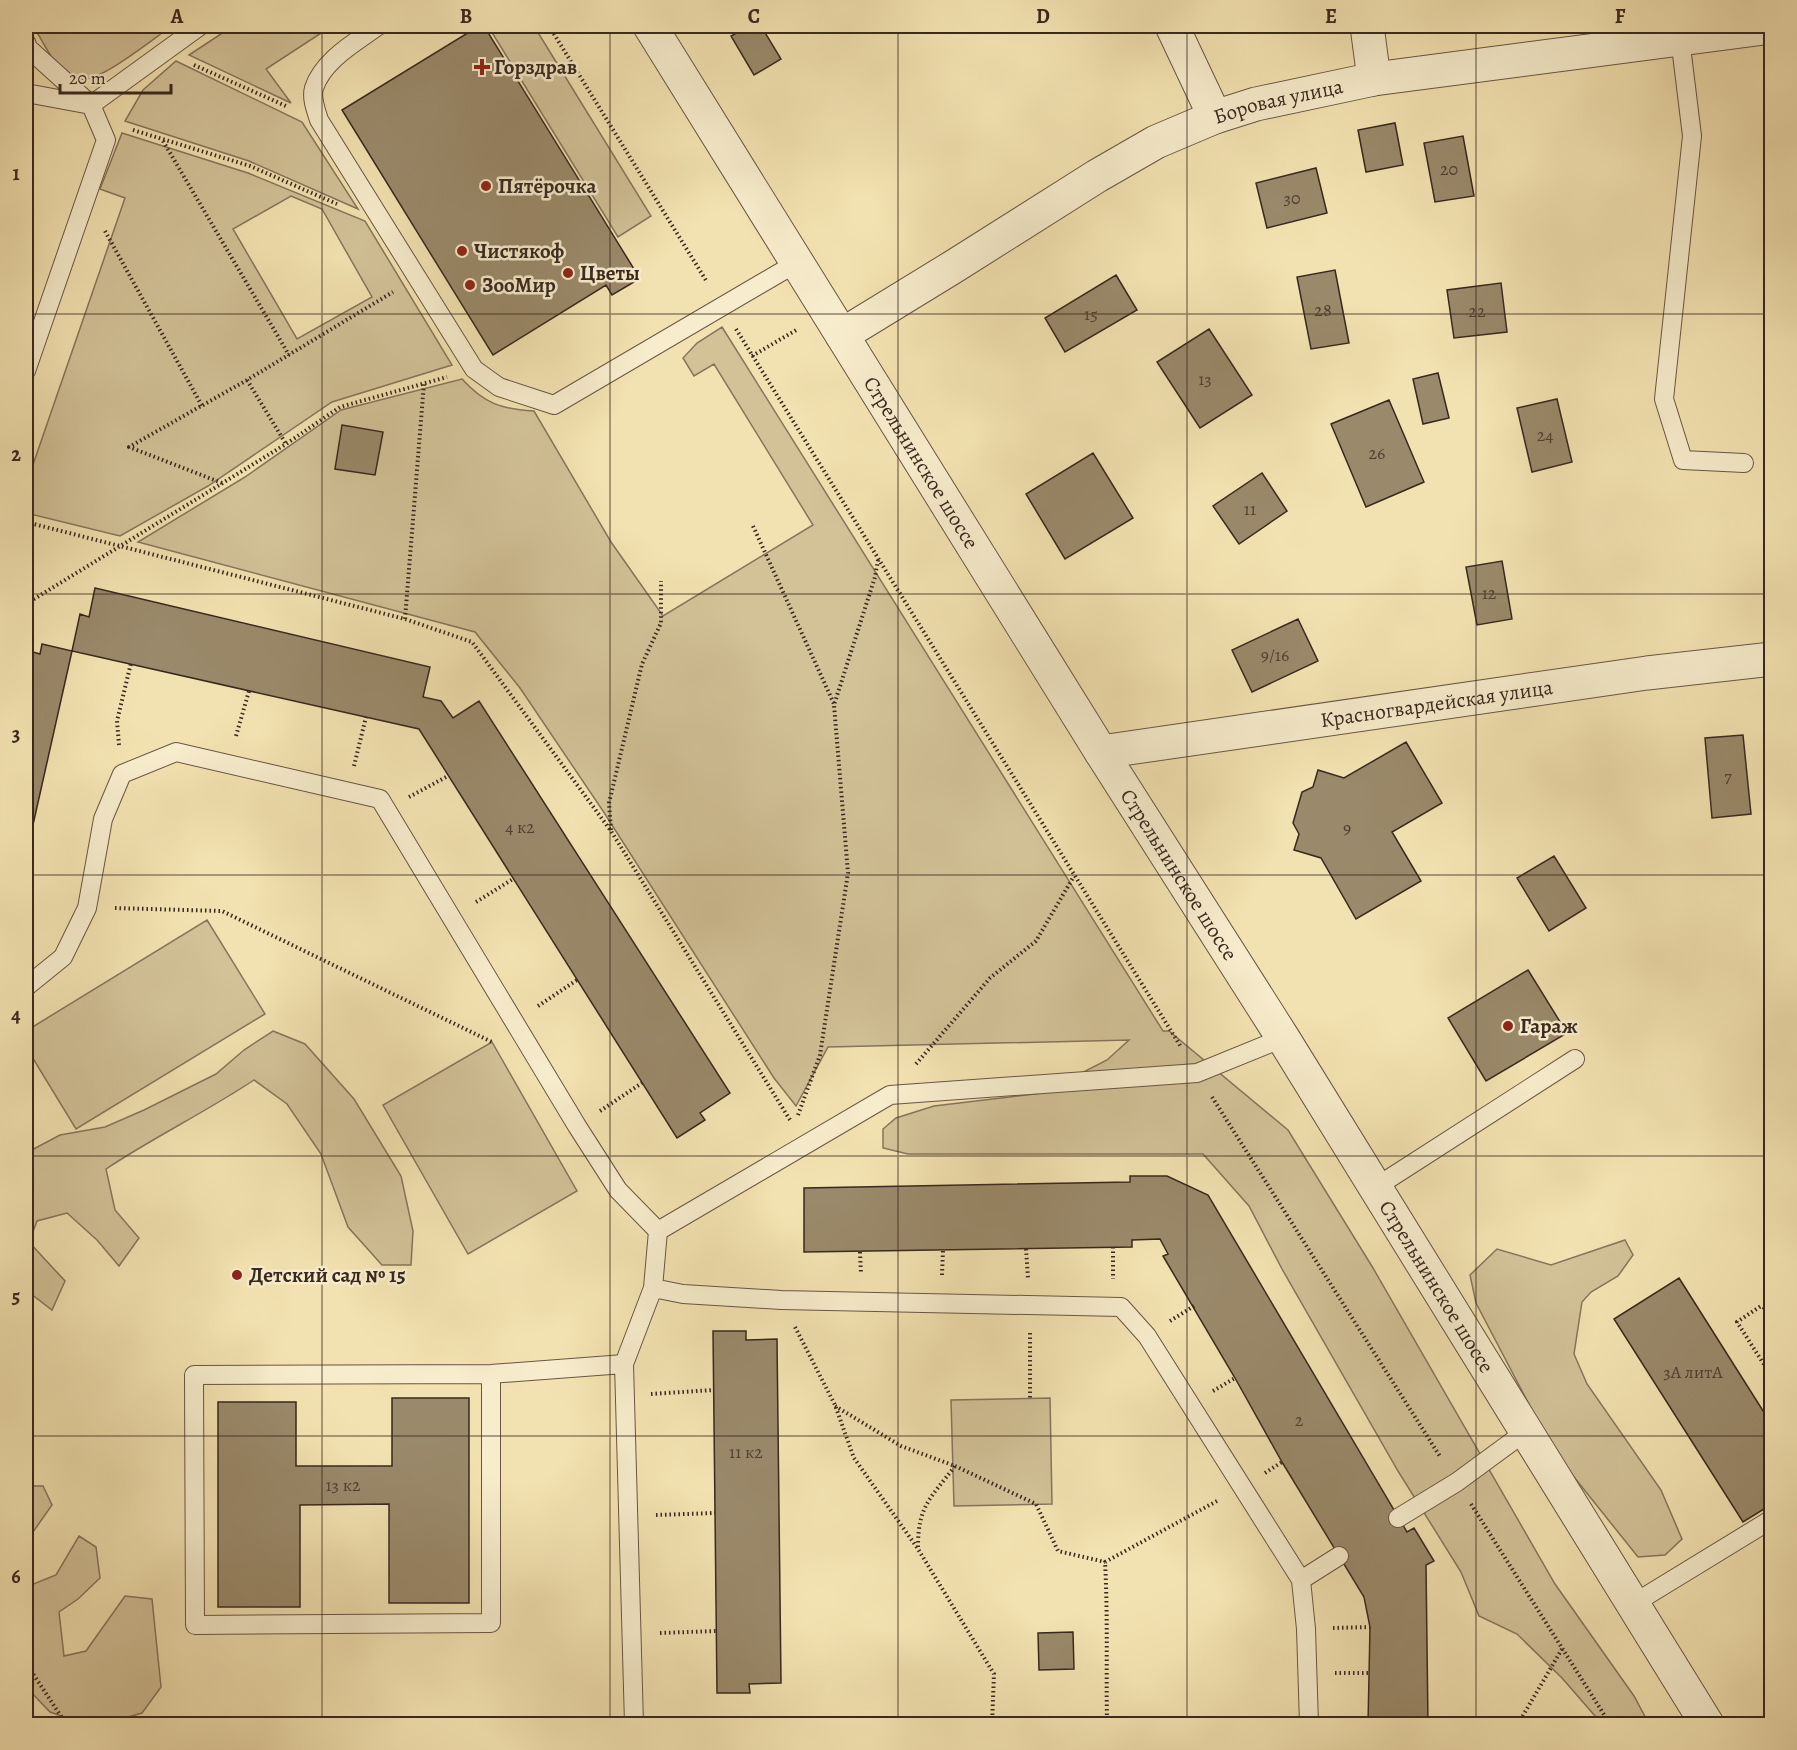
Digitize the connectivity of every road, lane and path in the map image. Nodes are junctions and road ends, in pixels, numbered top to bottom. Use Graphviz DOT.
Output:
graph roads {
  1 [pos="200,26"];
  2 [pos="378,26"];
  3 [pos="549,26"];
  4 [pos="650,26"];
  5 [pos="1172,26"];
  6 [pos="1367,26"];
  7 [pos="1772,27"];
  8 [pos="1680,38"];
  9 [pos="26,42"];
  10 [pos="163,51"];
  11 [pos="1374,79"];
  12 [pos="26,93"];
  13 [pos="92,105"];
  14 [pos="1215,117"];
  15 [pos="319,120"];
  16 [pos="163,140"];
  17 [pos="86,197"];
  18 [pos="382,223"];
  19 [pos="798,262"];
  20 [pos="417,278"];
  21 [pos="721,306"];
  22 [pos="842,335"];
  23 [pos="289,355"];
  24 [pos="26,371"];
  25 [pos="246,380"];
  26 [pos="202,406"];
  27 [pos="286,444"];
  28 [pos="1744,463"];
  29 [pos="222,483"];
  30 [pos="26,522"];
  31 [pos="753,526"];
  32 [pos="119,545"];
  33 [pos="878,560"];
  34 [pos="662,581"];
  35 [pos="26,604"];
  36 [pos="405,619"];
  37 [pos="1772,659"];
  38 [pos="131,663"];
  39 [pos="249,691"];
  40 [pos="834,705"];
  41 [pos="366,717"];
  42 [pos="1101,752"];
  43 [pos="228,764"];
  44 [pos="122,774"];
  45 [pos="448,776"];
  46 [pos="348,792"];
  47 [pos="386,809"];
  48 [pos="611,831"];
  49 [pos="1074,876"];
  50 [pos="513,879"];
  51 [pos="87,908"];
  52 [pos="451,916"];
  53 [pos="577,980"];
  54 [pos="26,987"];
  55 [pos="514,1022"];
  56 [pos="1283,1038"];
  57 [pos="1575,1059"];
  58 [pos="541,1067"];
  59 [pos="1197,1073"];
  60 [pos="642,1083"];
  61 [pos="890,1095"];
  62 [pos="577,1126"];
  63 [pos="794,1127"];
  64 [pos="804,1145"];
  65 [pos="1376,1187"];
  66 [pos="657,1231"];
  67 [pos="654,1288"];
  68 [pos="781,1300"];
  69 [pos="1029,1305"];
  70 [pos="1772,1312"];
  71 [pos="624,1364"];
  72 [pos="491,1374"];
  73 [pos="1772,1377"];
  74 [pos="713,1390"];
  75 [pos="624,1395"];
  76 [pos="1030,1398"];
  77 [pos="835,1405"];
  78 [pos="1525,1432"];
  79 [pos="955,1466"];
  80 [pos="1457,1482"];
  81 [pos="1242,1487"];
  82 [pos="715,1513"];
  83 [pos="628,1515"];
  84 [pos="1398,1518"];
  85 [pos="1772,1519"];
  86 [pos="918,1549"];
  87 [pos="1339,1556"];
  88 [pos="1106,1562"];
  89 [pos="1301,1580"];
  90 [pos="1632,1604"];
  91 [pos="1370,1627"];
  92 [pos="1306,1629"];
  93 [pos="716,1631"];
  94 [pos="631,1634"];
  95 [pos="1562,1648"];
  96 [pos="26,1663"];
  97 [pos="66,1725"];
  98 [pos="634,1725"];
  99 [pos="992,1725"];
  100 [pos="1107,1725"];
  101 [pos="1309,1725"];
  102 [pos="1518,1725"];
  103 [pos="1610,1725"];
  104 [pos="1707,1725"];
  1 -- 10 [label="lane"];
  2 -- 15 [label="lane"];
  3 -- 21 [label="path"];
  4 -- 19 [label="street, Стрельнинское шоссе"];
  5 -- 14 [label="street"];
  6 -- 11 [label="street"];
  7 -- 8 [label="street, Боровая улица"];
  8 -- 11 [label="street, Боровая улица"];
  8 -- 28 [label="lane"];
  9 -- 13 [label="lane"];
  10 -- 13 [label="lane"];
  10 -- 15 [label="path"];
  11 -- 14 [label="street, Боровая улица"];
  12 -- 13 [label="lane"];
  13 -- 16 [label="path"];
  13 -- 17 [label="lane"];
  14 -- 22 [label="street, Боровая улица"];
  15 -- 18 [label="lane"];
  16 -- 18 [label="path"];
  16 -- 23 [label="path"];
  17 -- 24 [label="lane"];
  17 -- 26 [label="path"];
  18 -- 20 [label="lane"];
  19 -- 21 [label="lane"];
  19 -- 22 [label="street, Стрельнинское шоссе"];
  20 -- 21 [label="lane"];
  20 -- 23 [label="path"];
  21 -- 33 [label="path"];
  22 -- 42 [label="street, Стрельнинское шоссе"];
  23 -- 25 [label="path"];
  25 -- 26 [label="path"];
  25 -- 27 [label="path"];
  26 -- 29 [label="path"];
  27 -- 29 [label="path"];
  27 -- 36 [label="path"];
  29 -- 32 [label="path"];
  30 -- 32 [label="path"];
  31 -- 40 [label="path"];
  32 -- 35 [label="path"];
  32 -- 36 [label="path"];
  33 -- 40 [label="path"];
  33 -- 49 [label="path"];
  34 -- 48 [label="path"];
  36 -- 48 [label="path"];
  37 -- 42 [label="street, Красногвардейская улица"];
  38 -- 44 [label="path"];
  39 -- 43 [label="path"];
  40 -- 63 [label="path"];
  41 -- 46 [label="path"];
  42 -- 56 [label="street, Стрельнинское шоссе"];
  43 -- 44 [label="lane"];
  43 -- 46 [label="lane"];
  44 -- 51 [label="lane"];
  45 -- 47 [label="path"];
  46 -- 47 [label="lane"];
  47 -- 52 [label="lane"];
  48 -- 63 [label="path"];
  49 -- 59 [label="path"];
  49 -- 61 [label="path"];
  50 -- 52 [label="path"];
  51 -- 54 [label="lane"];
  51 -- 58 [label="path"];
  52 -- 55 [label="lane"];
  53 -- 55 [label="path"];
  55 -- 58 [label="lane"];
  56 -- 59 [label="lane"];
  56 -- 65 [label="street, Стрельнинское шоссе"];
  57 -- 65 [label="lane"];
  58 -- 62 [label="lane"];
  59 -- 61 [label="lane"];
  59 -- 80 [label="path"];
  60 -- 62 [label="path"];
  61 -- 64 [label="lane"];
  62 -- 66 [label="lane"];
  63 -- 64 [label="path"];
  64 -- 66 [label="lane"];
  65 -- 78 [label="street, Стрельнинское шоссе"];
  66 -- 67 [label="lane"];
  67 -- 68 [label="lane"];
  67 -- 71 [label="lane"];
  68 -- 69 [label="lane"];
  68 -- 77 [label="path"];
  69 -- 76 [label="path"];
  69 -- 81 [label="lane"];
  70 -- 73 [label="path"];
  71 -- 72 [label="lane"];
  71 -- 75 [label="lane"];
  72 -- 72 [label="lane"];
  74 -- 75 [label="path"];
  75 -- 83 [label="lane"];
  77 -- 79 [label="path"];
  77 -- 86 [label="path"];
  78 -- 80 [label="lane"];
  78 -- 90 [label="street, Стрельнинское шоссе"];
  79 -- 86 [label="path"];
  79 -- 88 [label="path"];
  80 -- 84 [label="lane"];
  80 -- 95 [label="path"];
  81 -- 88 [label="path"];
  81 -- 89 [label="lane"];
  82 -- 83 [label="path"];
  83 -- 94 [label="lane"];
  85 -- 90 [label="lane"];
  86 -- 99 [label="path"];
  87 -- 89 [label="lane"];
  88 -- 100 [label="path"];
  89 -- 92 [label="lane"];
  90 -- 104 [label="street, Стрельнинское шоссе"];
  91 -- 92 [label="path"];
  92 -- 101 [label="lane"];
  93 -- 94 [label="path"];
  94 -- 98 [label="lane"];
  95 -- 102 [label="path"];
  95 -- 103 [label="path"];
  96 -- 97 [label="path"];
}
